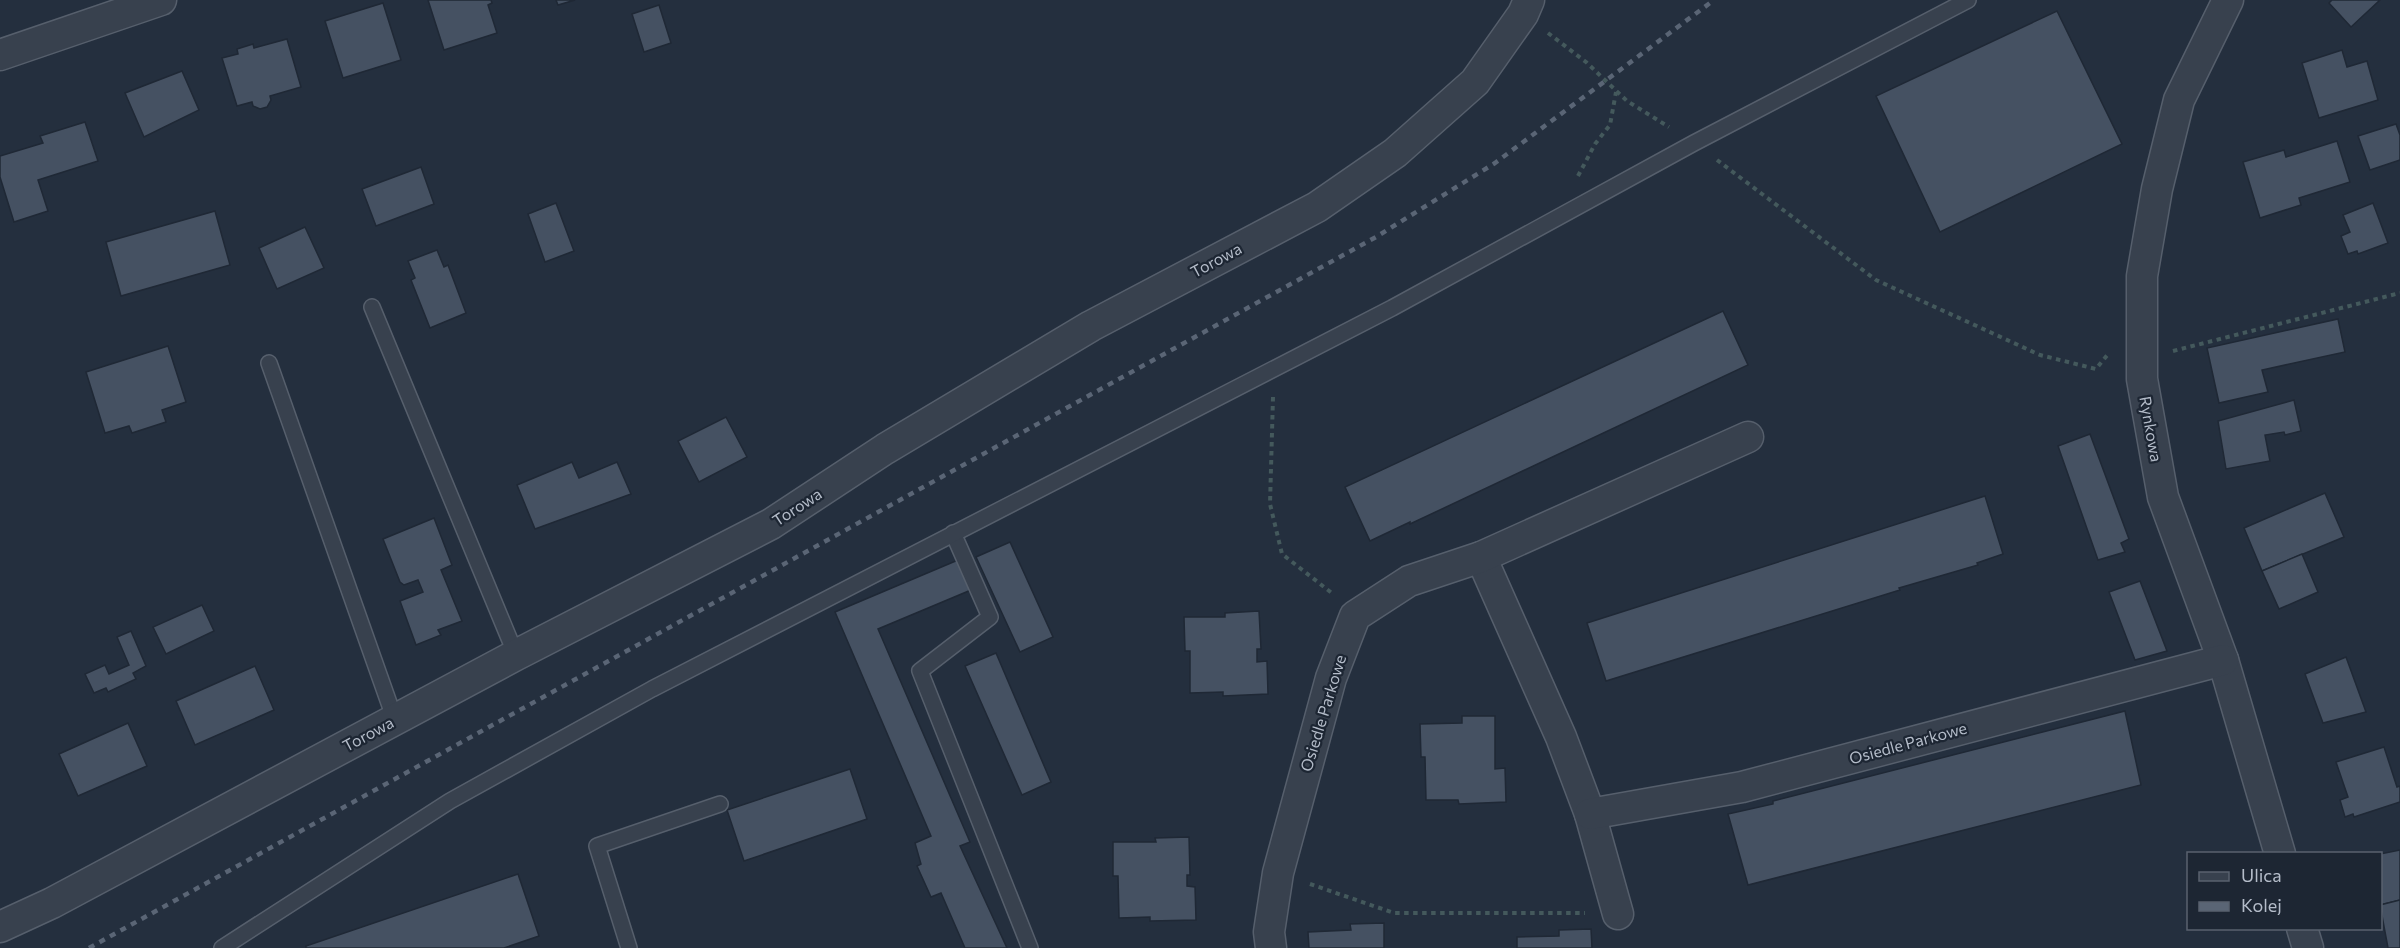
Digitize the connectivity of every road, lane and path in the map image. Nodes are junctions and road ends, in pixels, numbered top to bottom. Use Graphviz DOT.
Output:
graph roads {
  1 [pos="161,0"];
  2 [pos="1968,0"];
  3 [pos="2228,0"];
  4 [pos="1526,7"];
  5 [pos="0,55"];
  6 [pos="1616,92"];
  7 [pos="1694,143"];
  8 [pos="1555,219"];
  9 [pos="2400,293"];
  10 [pos="372,307"];
  11 [pos="2114,346"];
  12 [pos="2170,350"];
  13 [pos="269,363"];
  14 [pos="1273,369"];
  15 [pos="1748,437"];
  16 [pos="953,533"];
  17 [pos="1481,557"];
  18 [pos="1355,615"];
  19 [pos="516,655"];
  20 [pos="2223,660"];
  21 [pos="395,720"];
  22 [pos="720,804"];
  23 [pos="1590,814"];
  24 [pos="2279,852"];
  25 [pos="1278,873"];
  26 [pos="1618,914"];
  27 [pos="0,927"];
  28 [pos="2303,930"];
  29 [pos="222,948"];
  30 [pos="629,948"];
  31 [pos="1030,948"];
  32 [pos="1271,948"];
  33 [pos="2308,948"];
  1 -- 5 [label="street"];
  2 -- 7 [label="lane"];
  3 -- 20 [label="street, Rynkowa"];
  4 -- 6 [label="path"];
  4 -- 19 [label="street, Torowa"];
  6 -- 7 [label="path"];
  6 -- 8 [label="path"];
  7 -- 8 [label="lane"];
  7 -- 11 [label="path"];
  8 -- 14 [label="lane"];
  9 -- 12 [label="path"];
  10 -- 19 [label="lane"];
  13 -- 21 [label="lane"];
  14 -- 16 [label="lane"];
  14 -- 18 [label="path"];
  15 -- 17 [label="street"];
  16 -- 29 [label="lane"];
  16 -- 31 [label="lane"];
  17 -- 18 [label="street"];
  17 -- 23 [label="street"];
  18 -- 25 [label="street, Osiedle Parkowe"];
  19 -- 21 [label="street, Torowa"];
  20 -- 23 [label="street, Osiedle Parkowe"];
  20 -- 24 [label="street, Rynkowa"];
  21 -- 27 [label="street, Torowa"];
  22 -- 30 [label="lane"];
  23 -- 26 [label="street"];
  25 -- 26 [label="path"];
  25 -- 32 [label="street, Osiedle Parkowe"];
  28 -- 33 [label="street"];
}
